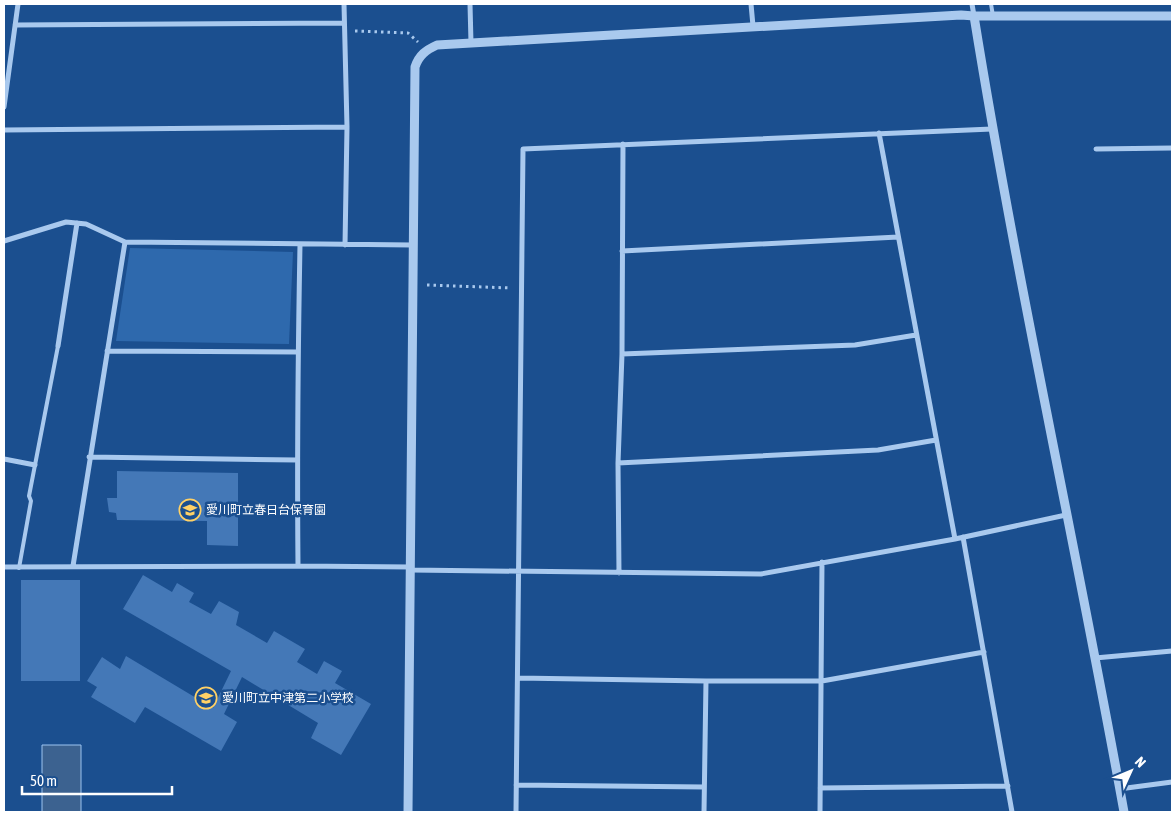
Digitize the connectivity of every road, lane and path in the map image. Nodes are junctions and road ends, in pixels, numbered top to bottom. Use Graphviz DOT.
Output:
graph roads {
  1 [pos="18,4"];
  2 [pos="344,4"];
  3 [pos="470,4"];
  4 [pos="751,4"];
  5 [pos="972,4"];
  6 [pos="991,4"];
  7 [pos="974,16"];
  8 [pos="993,16"];
  9 [pos="1172,16"];
  10 [pos="344,23"];
  11 [pos="16,26"];
  12 [pos="753,26"];
  13 [pos="344,30"];
  14 [pos="471,42"];
  15 [pos="4,44"];
  16 [pos="11,45"];
  17 [pos="426,50"];
  18 [pos="4,107"];
  19 [pos="346,128"];
  20 [pos="992,129"];
  21 [pos="4,130"];
  22 [pos="879,133"];
  23 [pos="623,144"];
  24 [pos="1172,148"];
  25 [pos="1096,149"];
  26 [pos="77,222"];
  27 [pos="898,236"];
  28 [pos="4,241"];
  29 [pos="125,242"];
  30 [pos="300,245"];
  31 [pos="345,245"];
  32 [pos="412,245"];
  33 [pos="622,251"];
  34 [pos="412,285"];
  35 [pos="521,288"];
  36 [pos="916,335"];
  37 [pos="58,346"];
  38 [pos="107,351"];
  39 [pos="298,352"];
  40 [pos="622,354"];
  41 [pos="936,440"];
  42 [pos="89,457"];
  43 [pos="4,459"];
  44 [pos="297,460"];
  45 [pos="618,463"];
  46 [pos="35,465"];
  47 [pos="1066,515"];
  48 [pos="963,537"];
  49 [pos="954,539"];
  50 [pos="822,562"];
  51 [pos="73,566"];
  52 [pos="298,566"];
  53 [pos="4,567"];
  54 [pos="19,568"];
  55 [pos="411,568"];
  56 [pos="518,572"];
  57 [pos="619,573"];
  58 [pos="1172,651"];
  59 [pos="984,652"];
  60 [pos="1096,658"];
  61 [pos="518,678"];
  62 [pos="706,681"];
  63 [pos="822,681"];
  64 [pos="1172,782"];
  65 [pos="516,784"];
  66 [pos="1008,786"];
  67 [pos="704,787"];
  68 [pos="820,788"];
  69 [pos="1119,789"];
  70 [pos="408,812"];
  71 [pos="516,812"];
  72 [pos="704,812"];
  73 [pos="820,812"];
  74 [pos="1012,812"];
  75 [pos="1124,812"];
  1 -- 11 [label="street"];
  2 -- 10 [label="street"];
  3 -- 14 [label="street"];
  4 -- 12 [label="street"];
  5 -- 7 [label="street"];
  6 -- 8 [label="lane"];
  7 -- 8 [label="street"];
  7 -- 12 [label="street"];
  7 -- 20 [label="street"];
  8 -- 9 [label="street"];
  10 -- 11 [label="street"];
  10 -- 13 [label="street"];
  11 -- 16 [label="street"];
  12 -- 14 [label="street"];
  13 -- 17 [label="path"];
  13 -- 19 [label="street"];
  14 -- 17 [label="street"];
  15 -- 16 [label="street"];
  16 -- 18 [label="street"];
  17 -- 32 [label="street"];
  19 -- 21 [label="street"];
  19 -- 31 [label="street"];
  20 -- 22 [label="street"];
  20 -- 47 [label="street"];
  22 -- 23 [label="street"];
  22 -- 27 [label="street"];
  23 -- 33 [label="street"];
  23 -- 35 [label="street"];
  24 -- 25 [label="street"];
  26 -- 28 [label="street"];
  26 -- 29 [label="street"];
  26 -- 37 [label="street"];
  27 -- 33 [label="street"];
  27 -- 36 [label="street"];
  29 -- 30 [label="street"];
  29 -- 38 [label="street"];
  30 -- 31 [label="street"];
  30 -- 39 [label="street"];
  31 -- 32 [label="street"];
  32 -- 34 [label="street"];
  33 -- 40 [label="street"];
  34 -- 35 [label="path"];
  34 -- 55 [label="street"];
  35 -- 56 [label="street"];
  36 -- 40 [label="street"];
  36 -- 41 [label="street"];
  37 -- 46 [label="lane"];
  38 -- 39 [label="street"];
  38 -- 42 [label="street"];
  39 -- 44 [label="street"];
  40 -- 45 [label="street"];
  41 -- 45 [label="street"];
  41 -- 49 [label="street"];
  42 -- 44 [label="street"];
  42 -- 51 [label="street"];
  43 -- 46 [label="street"];
  44 -- 52 [label="street"];
  45 -- 57 [label="street"];
  46 -- 54 [label="lane"];
  47 -- 48 [label="street"];
  47 -- 60 [label="street"];
  48 -- 49 [label="street"];
  48 -- 59 [label="street"];
  49 -- 50 [label="street"];
  50 -- 57 [label="street"];
  50 -- 63 [label="street"];
  51 -- 52 [label="street"];
  51 -- 54 [label="street"];
  52 -- 55 [label="street"];
  53 -- 54 [label="street"];
  55 -- 56 [label="street"];
  55 -- 70 [label="street"];
  56 -- 57 [label="street"];
  56 -- 61 [label="street"];
  58 -- 60 [label="street"];
  59 -- 63 [label="street"];
  59 -- 66 [label="street"];
  60 -- 69 [label="street"];
  61 -- 62 [label="street"];
  61 -- 65 [label="street"];
  62 -- 63 [label="street"];
  62 -- 67 [label="street"];
  63 -- 68 [label="street"];
  64 -- 69 [label="street"];
  65 -- 67 [label="street"];
  65 -- 71 [label="street"];
  66 -- 68 [label="street"];
  66 -- 74 [label="street"];
  67 -- 72 [label="street"];
  68 -- 73 [label="street"];
  69 -- 75 [label="street"];
}
